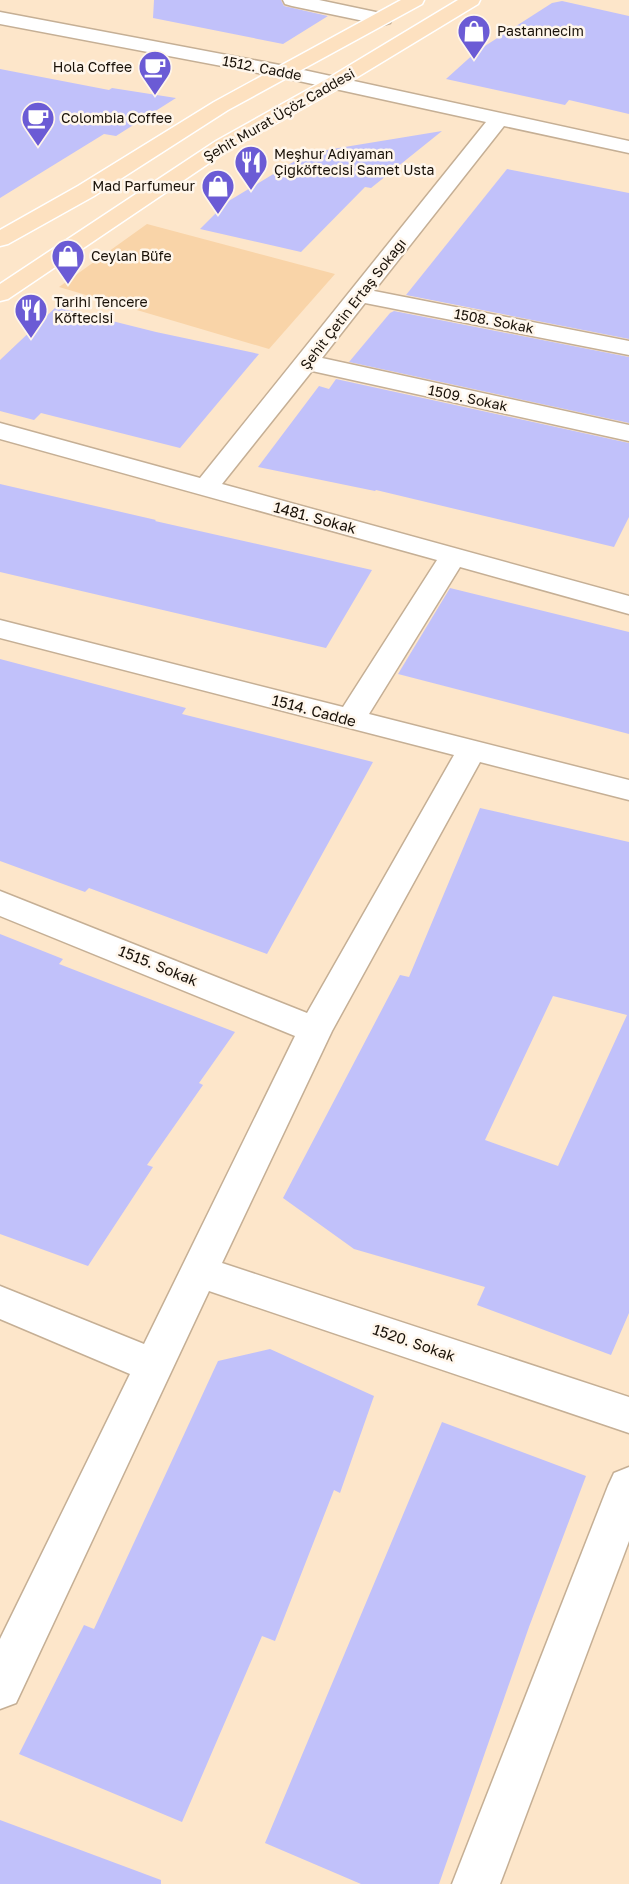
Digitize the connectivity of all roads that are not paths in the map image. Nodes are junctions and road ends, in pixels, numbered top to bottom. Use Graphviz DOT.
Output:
graph roads {
  1 [pos="292,0"];
  2 [pos="415,0"];
  3 [pos="471,0"];
  4 [pos="0,18"];
  5 [pos="383,19"];
  6 [pos="285,72"];
  7 [pos="334,83"];
  8 [pos="499,119"];
  9 [pos="629,147"];
  10 [pos="0,239"];
  11 [pos="0,294"];
  12 [pos="360,295"];
  13 [pos="629,348"];
  14 [pos="306,362"];
  15 [pos="0,431"];
  16 [pos="629,433"];
  17 [pos="206,488"];
  18 [pos="453,556"];
  19 [pos="626,599"];
  20 [pos="0,629"];
  21 [pos="350,720"];
  22 [pos="471,751"];
  23 [pos="629,790"];
  24 [pos="0,903"];
  25 [pos="315,1030"];
  26 [pos="200,1272"];
  27 [pos="0,1302"];
  28 [pos="154,1366"];
  29 [pos="629,1415"];
  30 [pos="629,1486"];
  31 [pos="0,1687"];
  32 [pos="476,1884"];
  1 -- 5 [label="street"];
  2 -- 5 [label="main road"];
  3 -- 7 [label="main road, Şehit Murat Üçöz Caddesi"];
  4 -- 6 [label="street, 1512. Cadde"];
  5 -- 6 [label="main road"];
  6 -- 7 [label="street, 1512. Cadde"];
  6 -- 10 [label="main road"];
  7 -- 8 [label="street, 1512. Cadde"];
  7 -- 11 [label="main road, Şehit Murat Üçöz Caddesi"];
  8 -- 9 [label="street, 1512. Cadde"];
  8 -- 12 [label="street, Şehit Çetin Ertaş Sokağı"];
  12 -- 13 [label="street, 1508. Sokak"];
  12 -- 14 [label="street, Şehit Çetin Ertaş Sokağı"];
  14 -- 16 [label="street, 1509. Sokak"];
  14 -- 17 [label="street, Şehit Çetin Ertaş Sokağı"];
  15 -- 17 [label="street, 1481. Sokak"];
  17 -- 18 [label="street, 1481. Sokak"];
  18 -- 19 [label="street, 1481. Sokak"];
  18 -- 21 [label="street"];
  20 -- 21 [label="street, 1514. Cadde"];
  21 -- 22 [label="street, 1514. Cadde"];
  22 -- 23 [label="street, 1514. Cadde"];
  22 -- 25 [label="street"];
  24 -- 25 [label="street, 1515. Sokak"];
  25 -- 26 [label="street"];
  26 -- 28 [label="street"];
  26 -- 29 [label="street, 1520. Sokak"];
  27 -- 28 [label="street"];
  28 -- 31 [label="street"];
  30 -- 32 [label="street"];
}
